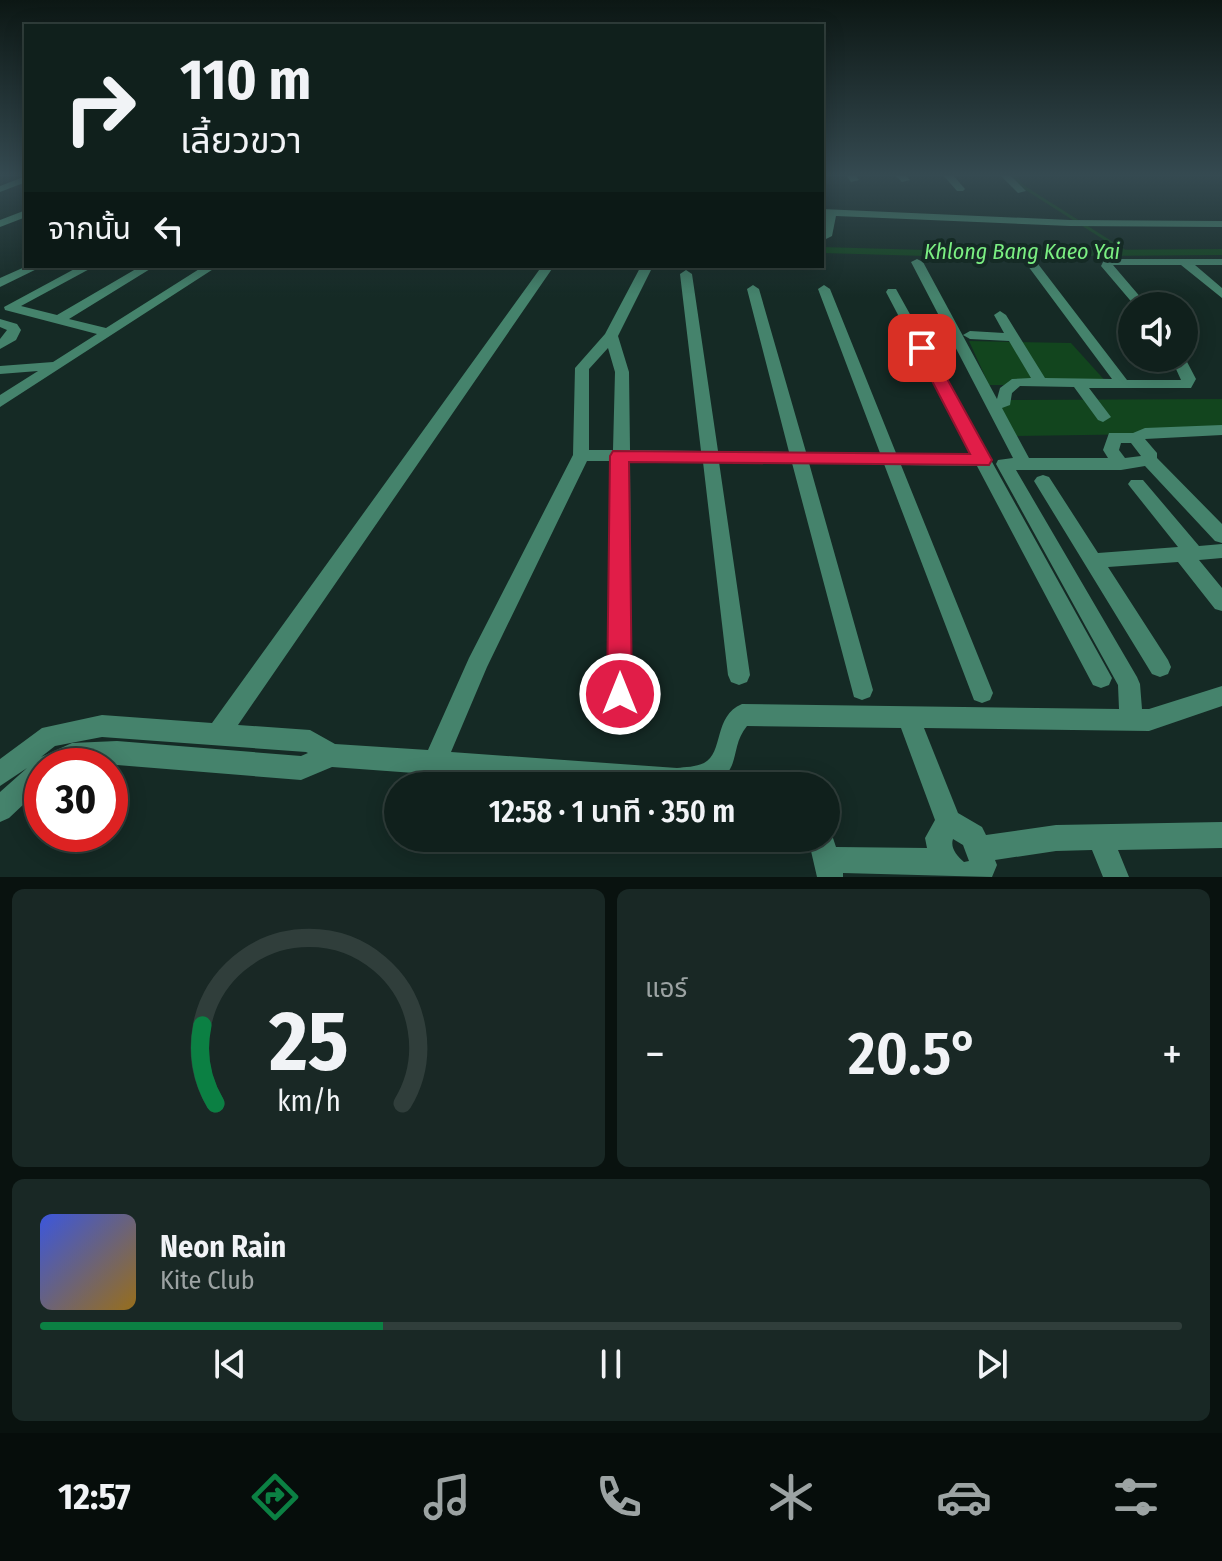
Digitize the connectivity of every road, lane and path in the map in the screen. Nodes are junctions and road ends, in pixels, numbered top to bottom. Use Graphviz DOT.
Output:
graph roads {
  1 [pos="19,216"];
  2 [pos="826,216"];
  3 [pos="913,216"];
  4 [pos="0,224"];
  5 [pos="1222,224"];
  6 [pos="826,236"];
  7 [pos="917,262"];
  8 [pos="1031,262"];
  9 [pos="1184,262"];
  10 [pos="1222,262"];
  11 [pos="33,268"];
  12 [pos="85,268"];
  13 [pos="146,268"];
  14 [pos="209,268"];
  15 [pos="547,268"];
  16 [pos="646,268"];
  17 [pos="686,274"];
  18 [pos="0,283"];
  19 [pos="753,289"];
  20 [pos="824,289"];
  21 [pos="892,292"];
  22 [pos="1130,292"];
  23 [pos="1222,294"];
  24 [pos="1000,315"];
  25 [pos="58,320"];
  26 [pos="0,323"];
  27 [pos="108,333"];
  28 [pos="970,335"];
  29 [pos="611,336"];
  30 [pos="1013,337"];
  31 [pos="0,345"];
  32 [pos="57,365"];
  33 [pos="0,370"];
  34 [pos="1185,372"];
  35 [pos="1041,383"];
  36 [pos="1078,383"];
  37 [pos="1124,385"];
  38 [pos="0,402"];
  39 [pos="993,406"];
  40 [pos="1103,417"];
  41 [pos="1222,430"];
  42 [pos="1135,438"];
  43 [pos="581,455"];
  44 [pos="620,456"];
  45 [pos="712,457"];
  46 [pos="799,458"];
  47 [pos="890,459"];
  48 [pos="983,460"];
  49 [pos="1149,460"];
  50 [pos="1024,464"];
  51 [pos="1121,464"];
  52 [pos="1043,481"];
  53 [pos="1137,484"];
  54 [pos="1222,536"];
  55 [pos="1222,551"];
  56 [pos="1188,554"];
  57 [pos="1094,561"];
  58 [pos="1222,603"];
  59 [pos="1160,667"];
  60 [pos="739,675"];
  61 [pos="1101,678"];
  62 [pos="862,690"];
  63 [pos="982,693"];
  64 [pos="1222,696"];
  65 [pos="908,717"];
  66 [pos="1131,720"];
  67 [pos="620,724"];
  68 [pos="182,730"];
  69 [pos="219,732"];
  70 [pos="128,754"];
  71 [pos="331,755"];
  72 [pos="165,757"];
  73 [pos="434,763"];
  74 [pos="0,774"];
  75 [pos="24,787"];
  76 [pos="0,809"];
  77 [pos="949,822"];
  78 [pos="1222,835"];
  79 [pos="1099,837"];
  80 [pos="980,849"];
  81 [pos="826,858"];
  82 [pos="945,862"];
  83 [pos="972,876"];
  84 [pos="1116,877"];
  1 -- 4 [label="street"];
  2 -- 6 [label="street"];
  3 -- 5 [label="street"];
  7 -- 39 [label="street"];
  8 -- 37 [label="street"];
  9 -- 10 [label="street"];
  9 -- 22 [label="street"];
  9 -- 23 [label="street"];
  11 -- 18 [label="street"];
  12 -- 25 [label="street"];
  13 -- 25 [label="street"];
  14 -- 27 [label="street"];
  15 -- 69 [label="street"];
  16 -- 29 [label="street"];
  17 -- 45 [label="street"];
  19 -- 46 [label="street"];
  20 -- 47 [label="street"];
  21 -- 48 [label="street"];
  24 -- 30 [label="street"];
  25 -- 27 [label="street"];
  26 -- 31 [label="street"];
  27 -- 32 [label="street"];
  28 -- 30 [label="street"];
  29 -- 43 [label="street"];
  29 -- 44 [label="street"];
  30 -- 35 [label="street"];
  32 -- 33 [label="street"];
  32 -- 38 [label="street"];
  34 -- 37 [label="street"];
  35 -- 36 [label="street"];
  35 -- 39 [label="street"];
  36 -- 37 [label="street"];
  36 -- 40 [label="street"];
  39 -- 50 [label="street"];
  41 -- 42 [label="street"];
  42 -- 49 [label="street"];
  42 -- 51 [label="street"];
  43 -- 44 [label="street"];
  43 -- 73 [label="street"];
  44 -- 45 [label="street"];
  44 -- 67 [label="street"];
  45 -- 46 [label="street"];
  45 -- 60 [label="street"];
  46 -- 47 [label="street"];
  46 -- 62 [label="street"];
  47 -- 48 [label="street"];
  47 -- 63 [label="street"];
  48 -- 61 [label="street"];
  49 -- 51 [label="street"];
  49 -- 54 [label="street"];
  50 -- 51 [label="street"];
  50 -- 66 [label="street"];
  52 -- 57 [label="street"];
  53 -- 56 [label="street"];
  55 -- 56 [label="street"];
  56 -- 57 [label="street"];
  56 -- 58 [label="street"];
  57 -- 59 [label="street"];
  64 -- 66 [label="street"];
  65 -- 66 [label="street"];
  65 -- 73 [label="street"];
  65 -- 77 [label="street"];
  68 -- 69 [label="street"];
  68 -- 72 [label="street"];
  68 -- 74 [label="street"];
  69 -- 71 [label="street"];
  70 -- 72 [label="street"];
  71 -- 72 [label="street"];
  71 -- 73 [label="street"];
  75 -- 76 [label="street"];
  77 -- 80 [label="street"];
  77 -- 82 [label="street"];
  78 -- 79 [label="street"];
  79 -- 80 [label="street"];
  79 -- 84 [label="street"];
  80 -- 83 [label="street"];
  81 -- 82 [label="street"];
  82 -- 83 [label="street"];
}
